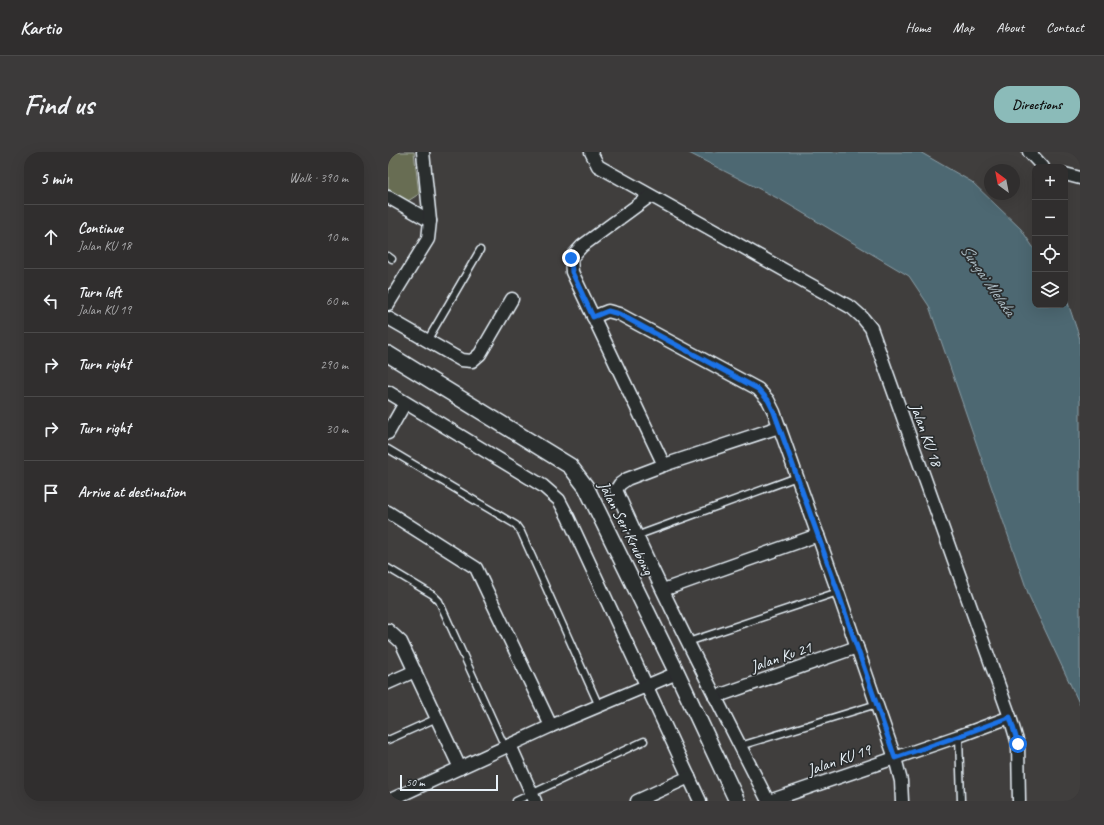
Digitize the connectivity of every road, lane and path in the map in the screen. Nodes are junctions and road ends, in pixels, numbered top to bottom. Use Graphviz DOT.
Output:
graph roads {
  1 [pos="423,152"];
  2 [pos="591,152"];
  3 [pos="1029,152"];
  4 [pos="1040,164"];
  5 [pos="1068,175"];
  6 [pos="1080,178"];
  7 [pos="388,196"];
  8 [pos="650,196"];
  9 [pos="430,221"];
  10 [pos="480,250"];
  11 [pos="512,300"];
  12 [pos="388,304"];
  13 [pos="593,317"];
  14 [pos="388,318"];
  15 [pos="426,341"];
  16 [pos="388,354"];
  17 [pos="388,392"];
  18 [pos="405,402"];
  19 [pos="779,427"];
  20 [pos="388,434"];
  21 [pos="388,449"];
  22 [pos="664,464"];
  23 [pos="797,477"];
  24 [pos="388,512"];
  25 [pos="818,535"];
  26 [pos="636,536"];
  27 [pos="388,568"];
  28 [pos="663,590"];
  29 [pos="838,592"];
  30 [pos="388,630"];
  31 [pos="688,642"];
  32 [pos="856,648"];
  33 [pos="415,670"];
  34 [pos="678,673"];
  35 [pos="388,683"];
  36 [pos="647,686"];
  37 [pos="715,697"];
  38 [pos="877,704"];
  39 [pos="599,706"];
  40 [pos="1010,717"];
  41 [pos="437,718"];
  42 [pos="551,726"];
  43 [pos="959,736"];
  44 [pos="388,740"];
  45 [pos="644,741"];
  46 [pos="508,746"];
  47 [pos="740,746"];
  48 [pos="895,758"];
  49 [pos="460,768"];
  50 [pos="689,777"];
  51 [pos="534,797"];
  52 [pos="388,801"];
  53 [pos="516,801"];
  54 [pos="637,801"];
  55 [pos="700,801"];
  56 [pos="737,801"];
  57 [pos="769,801"];
  58 [pos="902,801"];
  59 [pos="961,801"];
  60 [pos="1019,801"];
  1 -- 9 [label="street"];
  2 -- 8 [label="street, Jalan KU 18"];
  3 -- 4 [label="street"];
  5 -- 6 [label="street"];
  7 -- 9 [label="street"];
  8 -- 13 [label="street"];
  8 -- 40 [label="street, Jalan KU 18"];
  9 -- 12 [label="street"];
  10 -- 15 [label="lane"];
  11 -- 15 [label="street"];
  13 -- 19 [label="street"];
  13 -- 22 [label="street"];
  14 -- 15 [label="street"];
  16 -- 34 [label="street, Jalan Seri Krubong"];
  17 -- 18 [label="street"];
  18 -- 20 [label="street"];
  18 -- 36 [label="street"];
  19 -- 22 [label="street"];
  19 -- 23 [label="street"];
  21 -- 39 [label="lane"];
  22 -- 26 [label="street"];
  23 -- 25 [label="street"];
  23 -- 26 [label="lane"];
  24 -- 42 [label="street"];
  25 -- 28 [label="street"];
  25 -- 29 [label="street"];
  26 -- 28 [label="street"];
  27 -- 46 [label="lane"];
  28 -- 31 [label="street"];
  29 -- 31 [label="lane"];
  29 -- 32 [label="street"];
  30 -- 33 [label="street"];
  31 -- 37 [label="street"];
  32 -- 37 [label="street, Jalan Ku 21"];
  32 -- 38 [label="street"];
  33 -- 35 [label="street"];
  33 -- 41 [label="street"];
  34 -- 36 [label="street"];
  34 -- 56 [label="street, Jalan Seri Krubong"];
  36 -- 39 [label="street"];
  36 -- 50 [label="street"];
  37 -- 47 [label="street"];
  38 -- 47 [label="lane"];
  38 -- 48 [label="street"];
  39 -- 42 [label="street"];
  40 -- 43 [label="street, Jalan KU 19"];
  40 -- 60 [label="street, Jalan KU 18"];
  41 -- 44 [label="lane"];
  41 -- 49 [label="street"];
  42 -- 46 [label="street"];
  43 -- 48 [label="street, Jalan KU 19"];
  43 -- 59 [label="lane"];
  45 -- 51 [label="lane"];
  46 -- 49 [label="street"];
  46 -- 51 [label="street"];
  47 -- 57 [label="street"];
  48 -- 57 [label="street, Jalan KU 19"];
  48 -- 58 [label="street"];
  49 -- 52 [label="street"];
  50 -- 54 [label="street"];
  50 -- 55 [label="street"];
  51 -- 53 [label="lane"];
}
